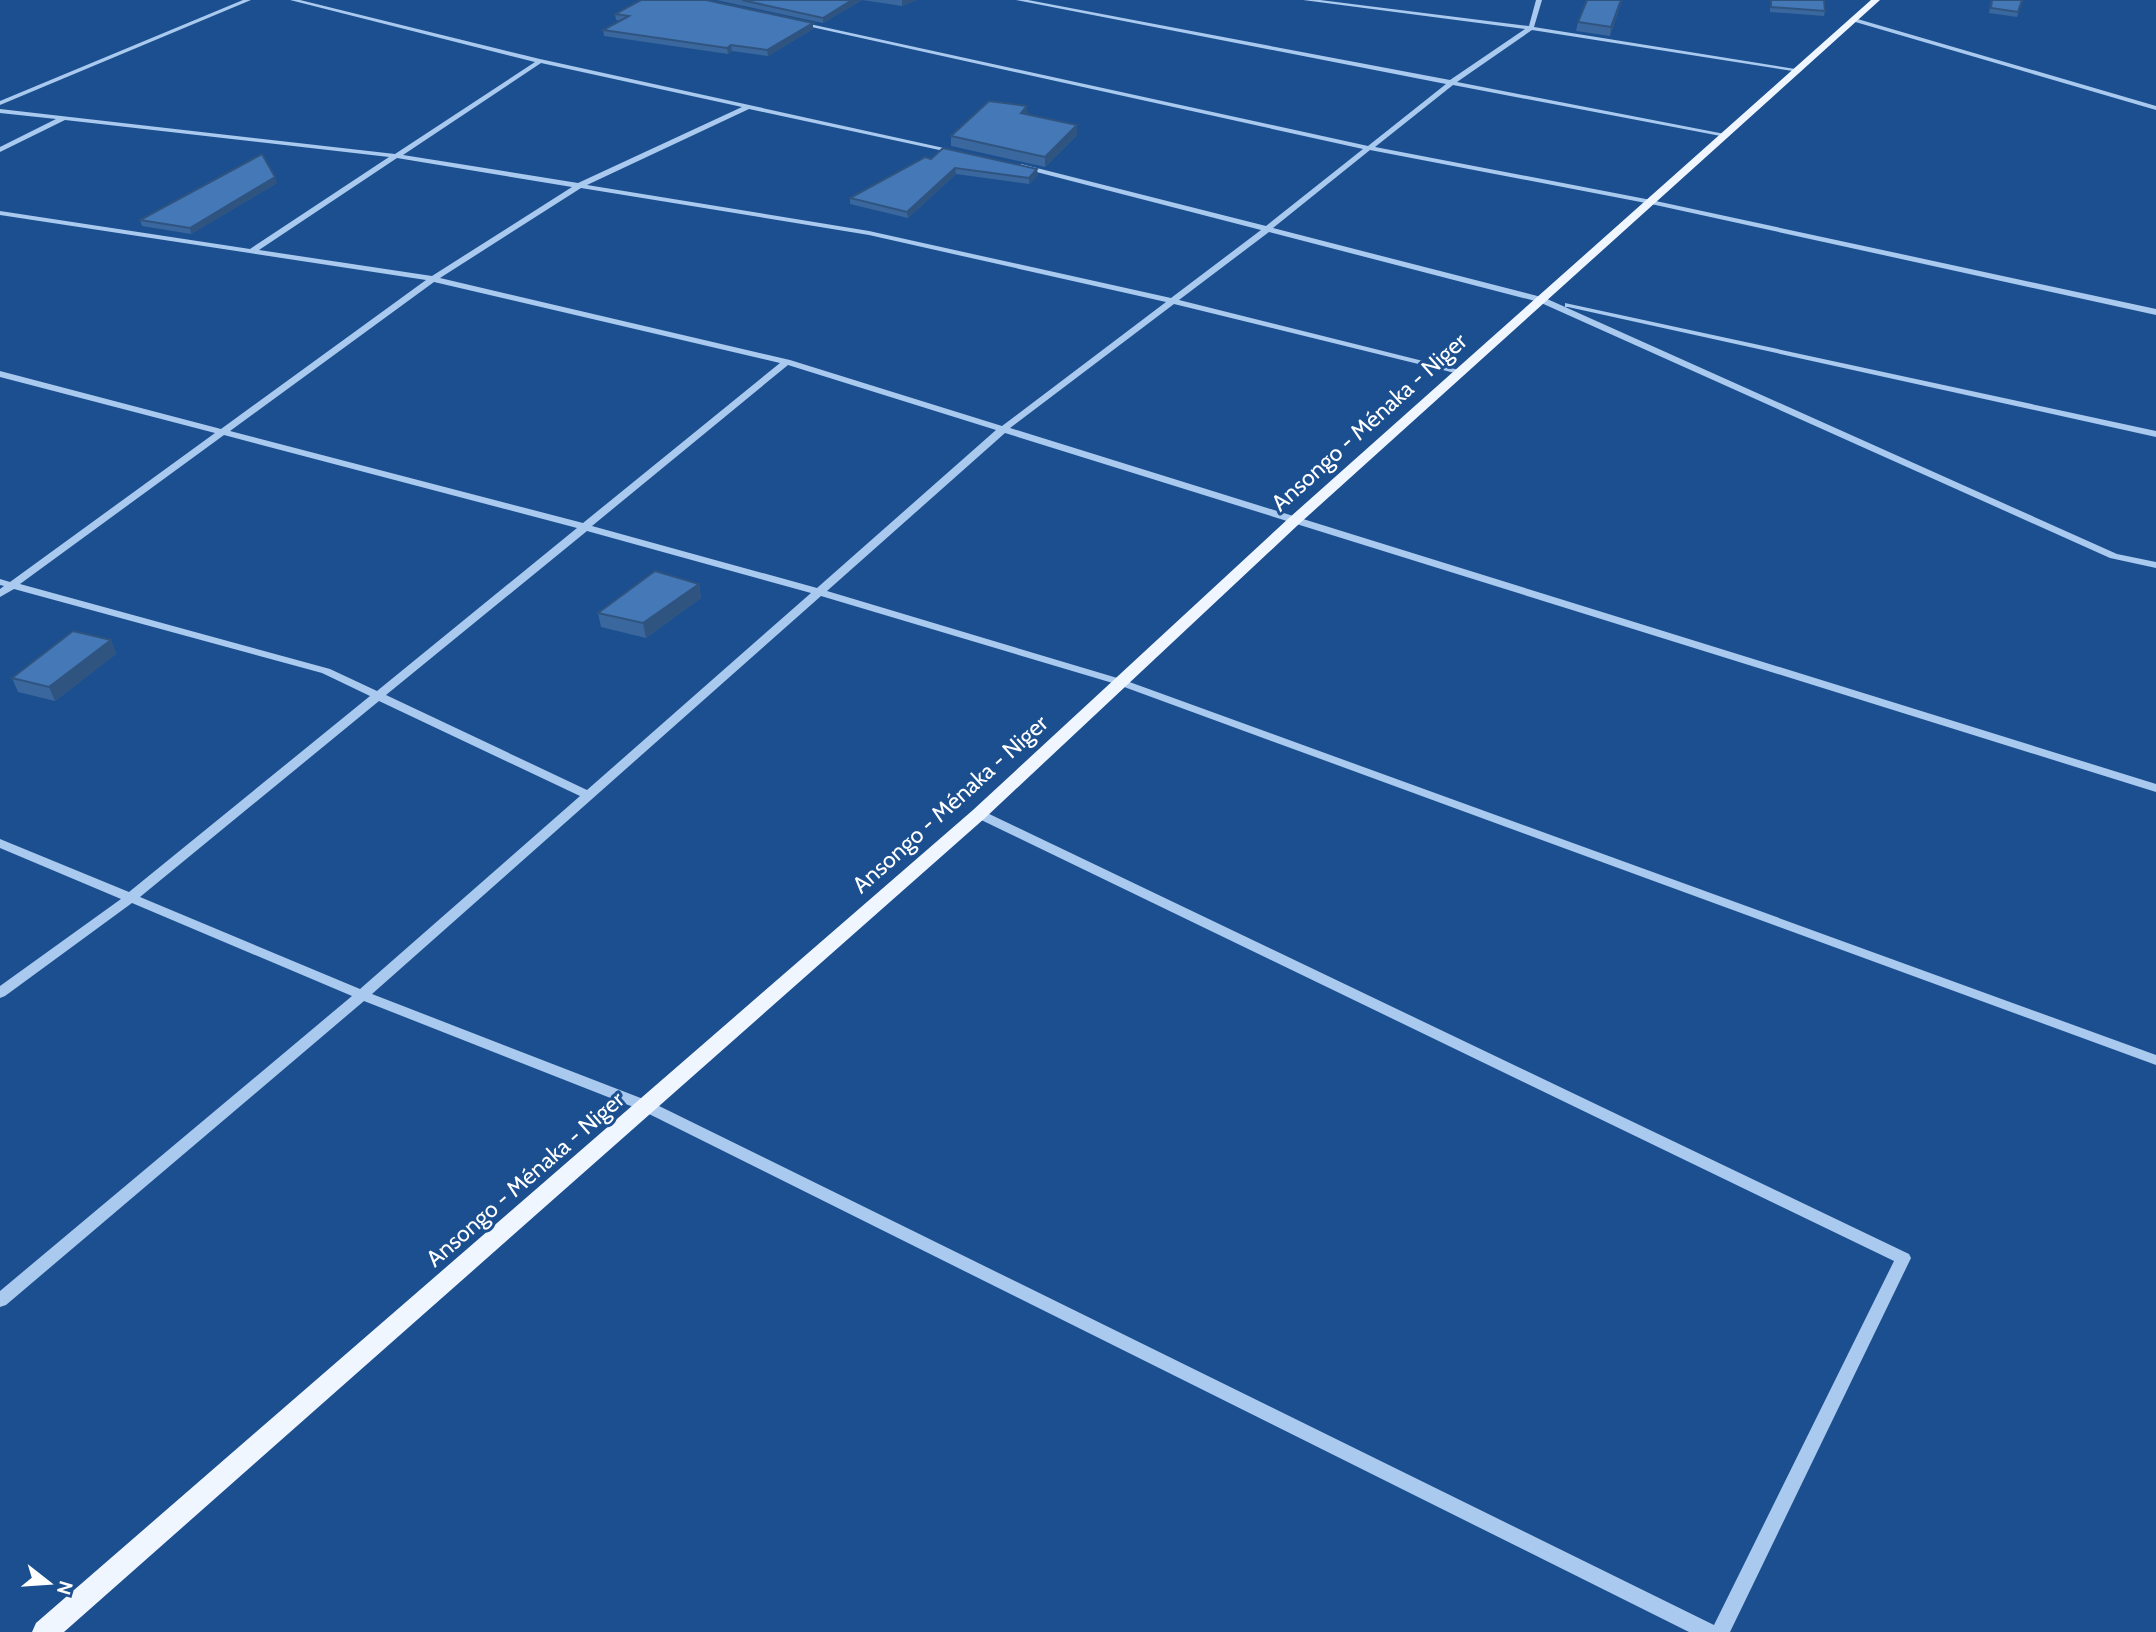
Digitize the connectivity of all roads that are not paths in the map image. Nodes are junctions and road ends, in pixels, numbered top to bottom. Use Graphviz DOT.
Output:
graph roads {
  1 [pos="248,0"];
  2 [pos="293,0"];
  3 [pos="1018,0"];
  4 [pos="1306,0"];
  5 [pos="1539,0"];
  6 [pos="1876,0"];
  7 [pos="1034,1"];
  8 [pos="1854,20"];
  9 [pos="791,21"];
  10 [pos="1531,28"];
  11 [pos="540,61"];
  12 [pos="1799,70"];
  13 [pos="1452,82"];
  14 [pos="0,103"];
  15 [pos="750,106"];
  16 [pos="2156,108"];
  17 [pos="0,111"];
  18 [pos="64,118"];
  19 [pos="1726,135"];
  20 [pos="1369,148"];
  21 [pos="0,150"];
  22 [pos="973,155"];
  23 [pos="396,156"];
  24 [pos="1013,164"];
  25 [pos="579,186"];
  26 [pos="1651,202"];
  27 [pos="0,213"];
  28 [pos="1266,230"];
  29 [pos="251,252"];
  30 [pos="433,279"];
  31 [pos="1542,300"];
  32 [pos="1172,301"];
  33 [pos="2156,312"];
  34 [pos="787,362"];
  35 [pos="1460,373"];
  36 [pos="0,374"];
  37 [pos="1001,431"];
  38 [pos="225,433"];
  39 [pos="2156,434"];
  40 [pos="1294,521"];
  41 [pos="585,527"];
  42 [pos="2156,565"];
  43 [pos="0,582"];
  44 [pos="13,585"];
  45 [pos="820,592"];
  46 [pos="0,594"];
  47 [pos="1120,682"];
  48 [pos="378,696"];
  49 [pos="2156,788"];
  50 [pos="588,795"];
  51 [pos="979,814"];
  52 [pos="0,843"];
  53 [pos="130,898"];
  54 [pos="0,993"];
  55 [pos="362,995"];
  56 [pos="2156,1060"];
  57 [pos="646,1106"];
  58 [pos="0,1300"];
  59 [pos="45,1632"];
  60 [pos="1708,1632"];
  61 [pos="1720,1632"];
  1 -- 14 [label="street"];
  2 -- 11 [label="street"];
  3 -- 7 [label="street"];
  4 -- 10 [label="street"];
  5 -- 10 [label="street"];
  6 -- 8 [label="main road, Ansongo - Ménaka - Niger"];
  7 -- 13 [label="street"];
  8 -- 12 [label="main road, Ansongo - Ménaka - Niger"];
  8 -- 16 [label="street"];
  9 -- 20 [label="street"];
  10 -- 12 [label="street"];
  10 -- 13 [label="street"];
  11 -- 15 [label="street"];
  11 -- 23 [label="street"];
  12 -- 19 [label="main road, Ansongo - Ménaka - Niger"];
  13 -- 19 [label="street"];
  13 -- 20 [label="street"];
  15 -- 22 [label="street"];
  15 -- 25 [label="street"];
  17 -- 18 [label="street"];
  18 -- 21 [label="street"];
  18 -- 23 [label="street"];
  19 -- 26 [label="main road, Ansongo - Ménaka - Niger"];
  20 -- 26 [label="street"];
  20 -- 28 [label="street"];
  23 -- 25 [label="street"];
  23 -- 29 [label="street"];
  24 -- 28 [label="street"];
  25 -- 30 [label="street"];
  25 -- 32 [label="street"];
  26 -- 31 [label="main road, Ansongo - Ménaka - Niger"];
  26 -- 33 [label="street"];
  27 -- 29 [label="street"];
  28 -- 31 [label="street"];
  28 -- 32 [label="street"];
  29 -- 30 [label="street"];
  30 -- 34 [label="street"];
  30 -- 38 [label="street"];
  31 -- 35 [label="main road, Ansongo - Ménaka - Niger"];
  31 -- 39 [label="street"];
  31 -- 42 [label="street"];
  32 -- 35 [label="street"];
  32 -- 37 [label="street"];
  34 -- 37 [label="street"];
  34 -- 41 [label="street"];
  35 -- 40 [label="main road, Ansongo - Ménaka - Niger"];
  36 -- 38 [label="street"];
  37 -- 40 [label="street"];
  37 -- 45 [label="street"];
  38 -- 41 [label="street"];
  38 -- 44 [label="street"];
  40 -- 47 [label="main road, Ansongo - Ménaka - Niger"];
  40 -- 49 [label="street"];
  41 -- 45 [label="street"];
  41 -- 48 [label="street"];
  43 -- 44 [label="street"];
  44 -- 46 [label="street"];
  44 -- 48 [label="street"];
  45 -- 47 [label="street"];
  45 -- 50 [label="street"];
  47 -- 51 [label="main road, Ansongo - Ménaka - Niger"];
  47 -- 56 [label="street"];
  48 -- 50 [label="street"];
  48 -- 53 [label="street"];
  50 -- 55 [label="street"];
  51 -- 57 [label="main road, Ansongo - Ménaka - Niger"];
  51 -- 61 [label="street"];
  52 -- 53 [label="street"];
  53 -- 54 [label="street"];
  53 -- 55 [label="street"];
  55 -- 57 [label="street"];
  55 -- 58 [label="street"];
  57 -- 59 [label="main road, Ansongo - Ménaka - Niger"];
  57 -- 60 [label="street"];
}
